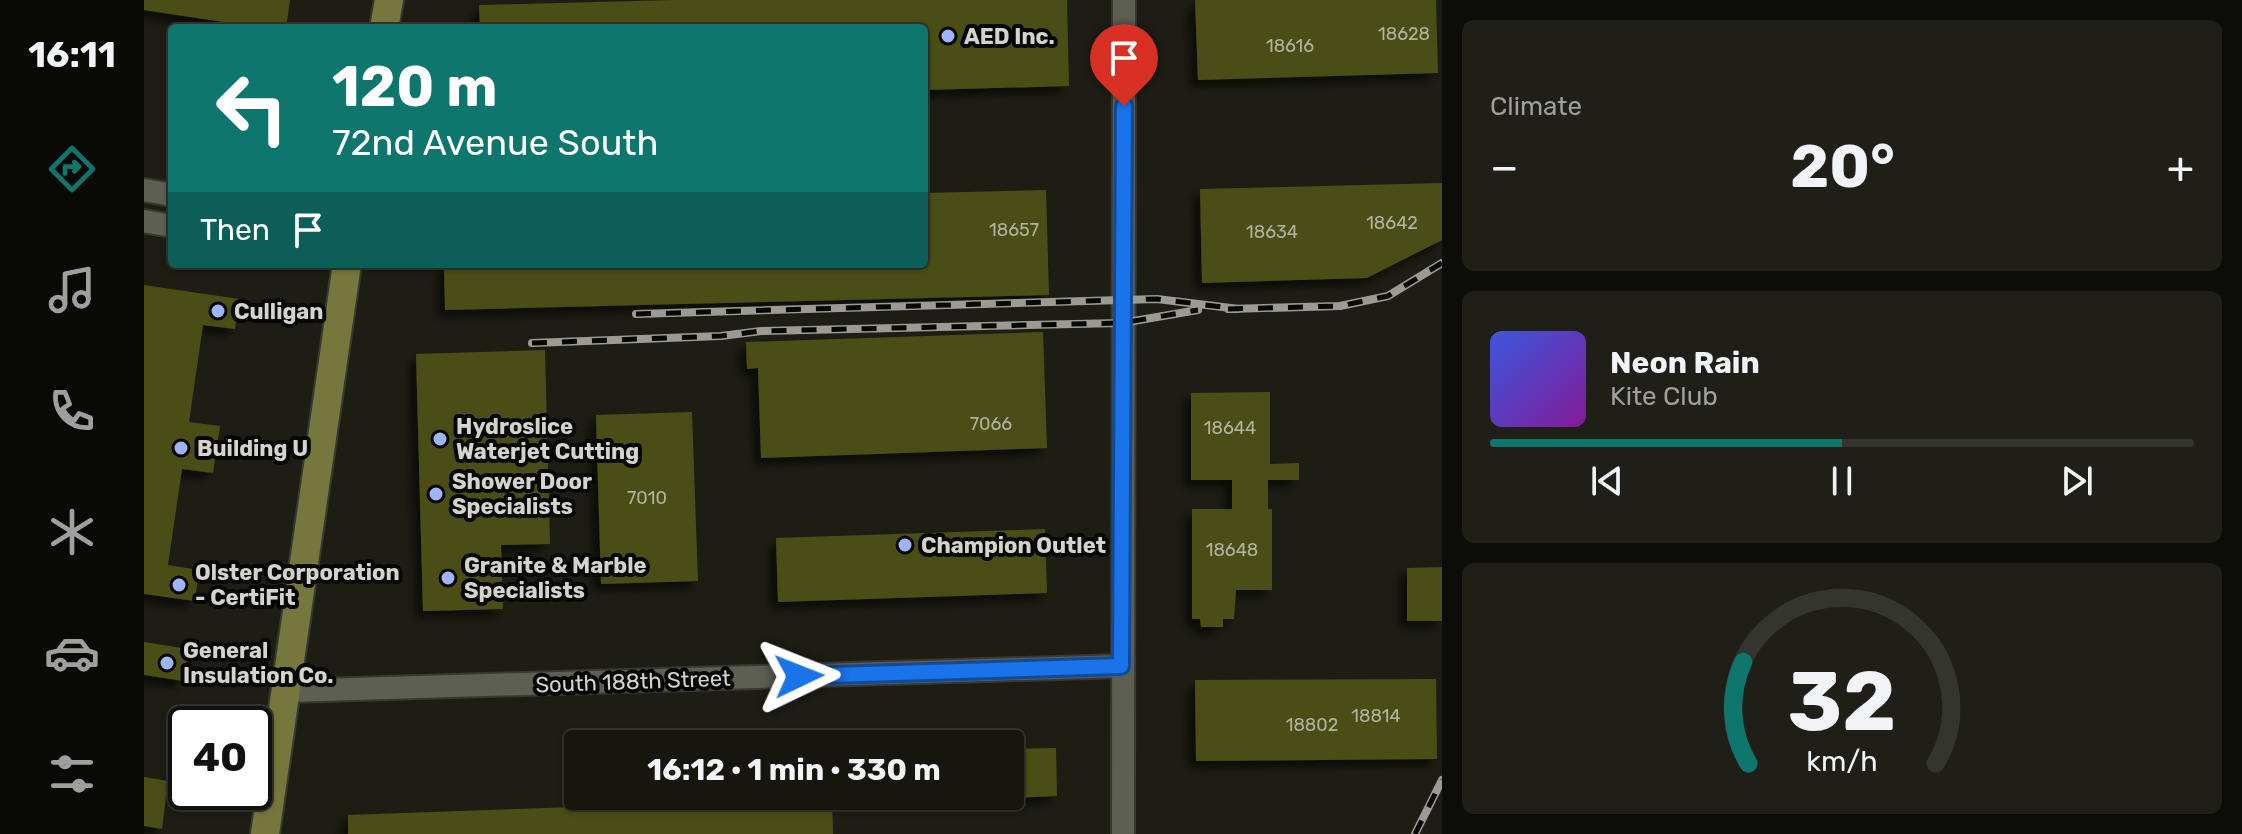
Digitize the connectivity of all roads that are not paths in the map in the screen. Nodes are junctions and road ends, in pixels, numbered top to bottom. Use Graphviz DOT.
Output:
graph roads {
  1 [pos="389,0"];
  2 [pos="1124,0"];
  3 [pos="385,24"];
  4 [pos="144,190"];
  5 [pos="168,194"];
  6 [pos="144,221"];
  7 [pos="168,225"];
  8 [pos="346,268"];
  9 [pos="1121,666"];
  10 [pos="288,691"];
  11 [pos="265,834"];
  12 [pos="1123,834"];
  1 -- 3 [label="main road"];
  2 -- 9 [label="street"];
  4 -- 5 [label="street"];
  6 -- 7 [label="street"];
  8 -- 10 [label="main road"];
  9 -- 10 [label="street, South 188th Street"];
  9 -- 12 [label="street"];
  10 -- 11 [label="main road"];
}
